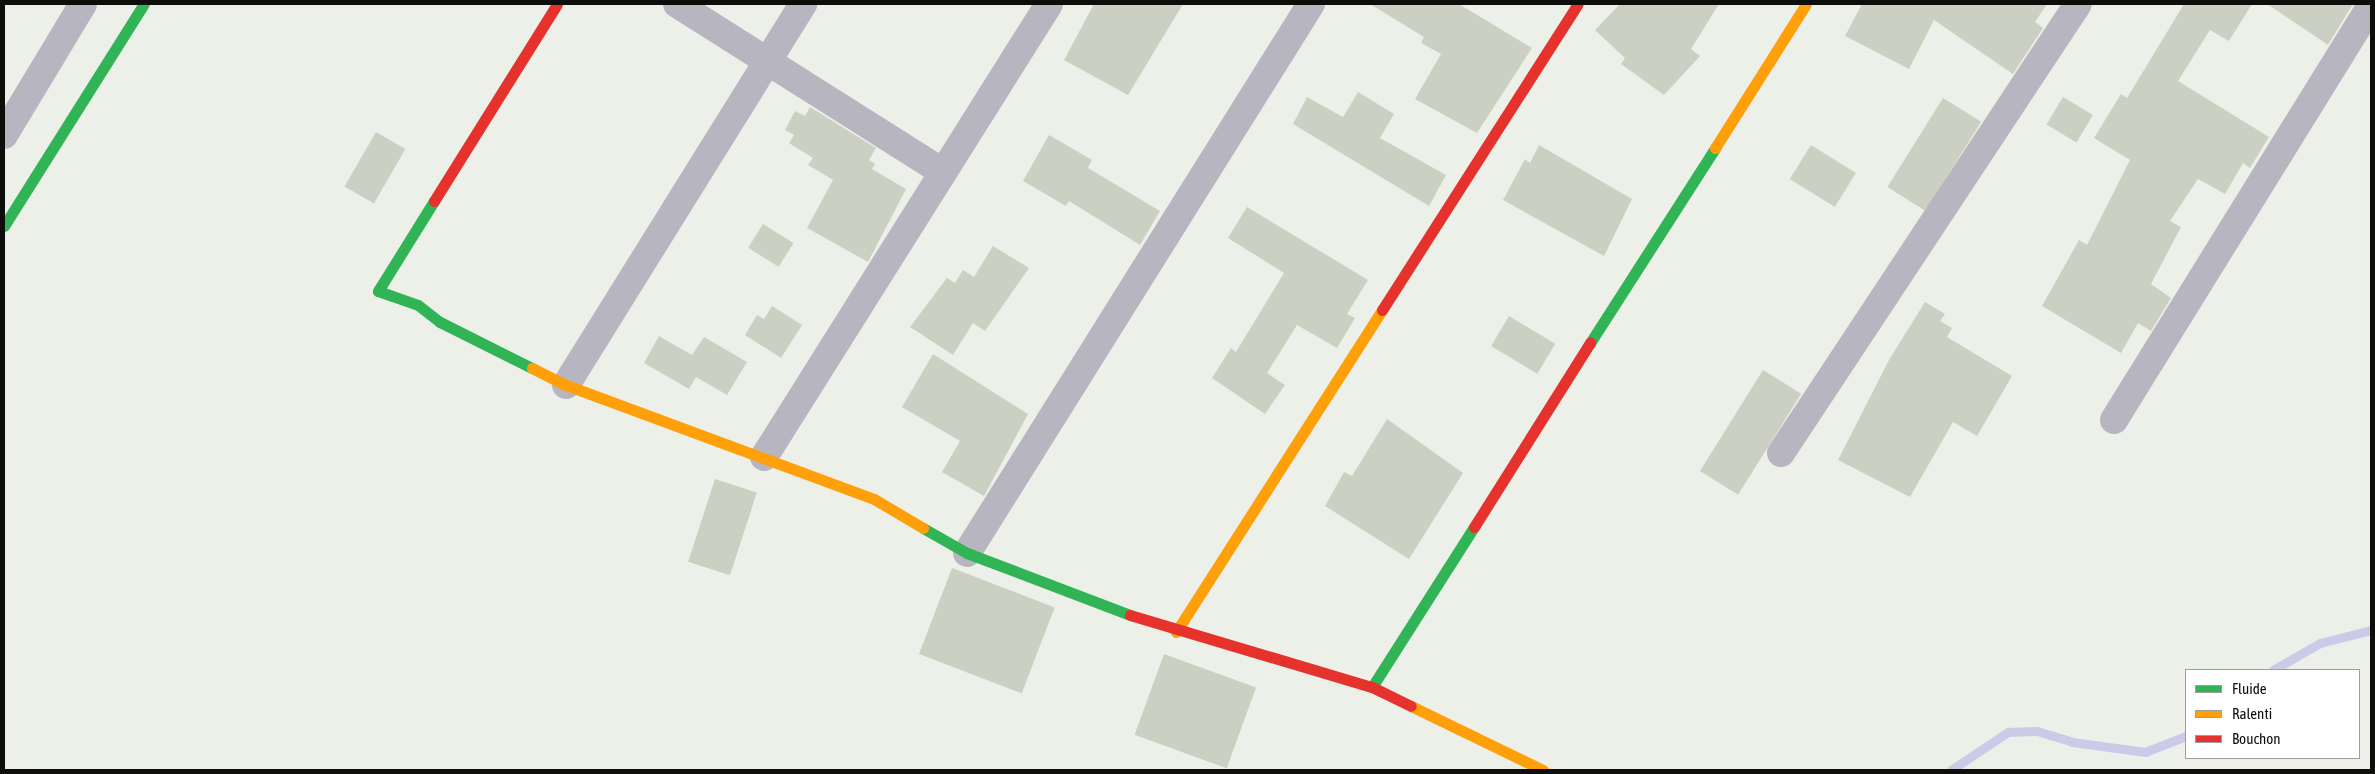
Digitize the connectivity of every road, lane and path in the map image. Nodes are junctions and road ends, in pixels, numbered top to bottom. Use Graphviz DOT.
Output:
graph roads {
  1 [pos="82,4"];
  2 [pos="144,4"];
  3 [pos="557,4"];
  4 [pos="677,4"];
  5 [pos="803,4"];
  6 [pos="1049,4"];
  7 [pos="1311,4"];
  8 [pos="1578,4"];
  9 [pos="1806,4"];
  10 [pos="2078,4"];
  11 [pos="2371,5"];
  12 [pos="768,61"];
  13 [pos="4,135"];
  14 [pos="944,172"];
  15 [pos="4,226"];
  16 [pos="566,385"];
  17 [pos="2114,420"];
  18 [pos="1781,453"];
  19 [pos="764,458"];
  20 [pos="967,553"];
  21 [pos="1176,632"];
  22 [pos="1372,687"];
  23 [pos="1543,770"];
  1 -- 13 [label="street"];
  2 -- 15 [label="street"];
  3 -- 16 [label="street"];
  4 -- 12 [label="street"];
  5 -- 12 [label="street"];
  6 -- 14 [label="street"];
  7 -- 20 [label="street"];
  8 -- 21 [label="street"];
  9 -- 22 [label="street"];
  10 -- 18 [label="street"];
  11 -- 17 [label="street"];
  12 -- 14 [label="street"];
  12 -- 16 [label="street"];
  14 -- 19 [label="street"];
  16 -- 19 [label="street"];
  19 -- 20 [label="street"];
  20 -- 21 [label="street"];
  21 -- 22 [label="street"];
  22 -- 23 [label="street"];
}
